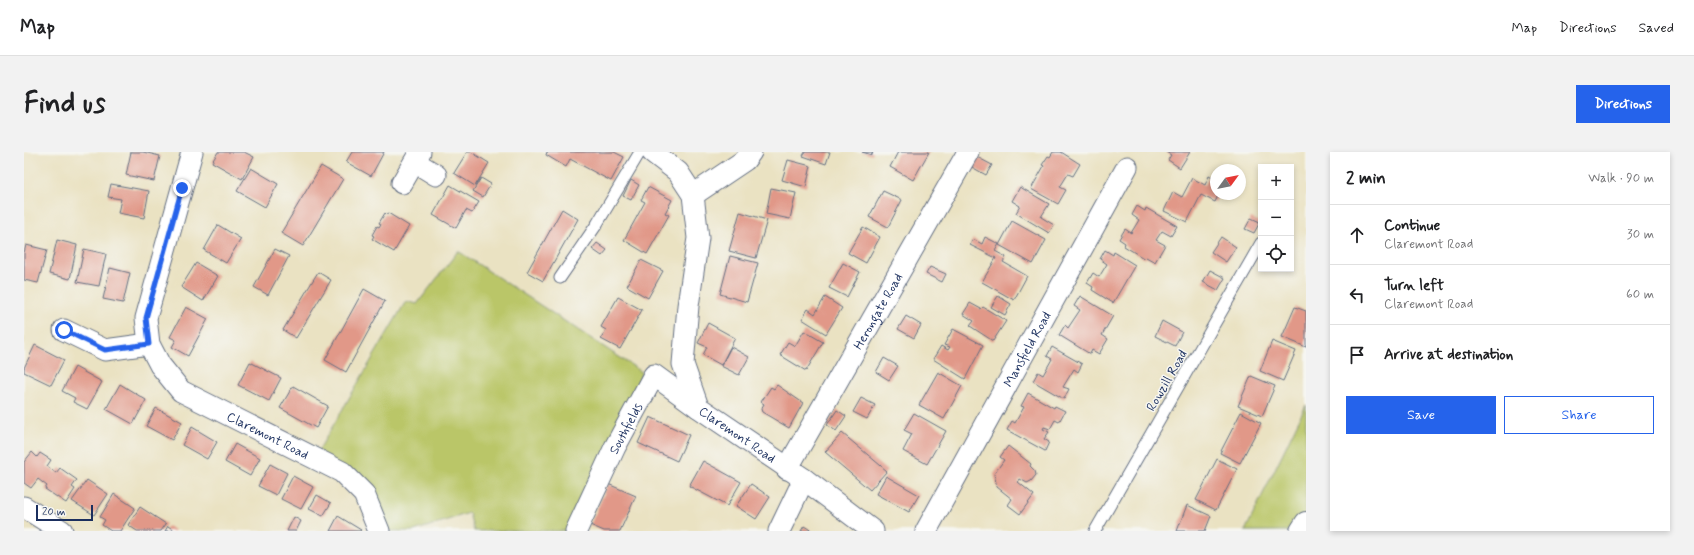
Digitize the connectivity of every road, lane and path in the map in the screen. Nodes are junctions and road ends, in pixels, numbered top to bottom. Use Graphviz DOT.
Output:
graph roads {
  1 [pos="192,152"];
  2 [pos="640,152"];
  3 [pos="652,152"];
  4 [pos="751,152"];
  5 [pos="968,152"];
  6 [pos="418,157"];
  7 [pos="1127,167"];
  8 [pos="436,175"];
  9 [pos="402,183"];
  10 [pos="693,195"];
  11 [pos="1258,248"];
  12 [pos="560,278"];
  13 [pos="64,330"];
  14 [pos="149,344"];
  15 [pos="698,407"];
  16 [pos="795,474"];
  17 [pos="24,507"];
  18 [pos="1306,523"];
  19 [pos="62,531"];
  20 [pos="379,531"];
  21 [pos="576,531"];
  22 [pos="779,531"];
  23 [pos="873,531"];
  24 [pos="926,531"];
  25 [pos="1095,531"];
  26 [pos="1301,531"];
  1 -- 14 [label="street, Claremont Road"];
  2 -- 12 [label="lane"];
  3 -- 10 [label="street, Claremont Road"];
  4 -- 10 [label="street"];
  5 -- 16 [label="street, Herongate Road"];
  6 -- 8 [label="street"];
  6 -- 9 [label="street"];
  7 -- 24 [label="street, Mansfield Road"];
  10 -- 15 [label="street, Claremont Road"];
  11 -- 25 [label="lane, Rowzill Road"];
  13 -- 14 [label="street"];
  14 -- 20 [label="street, Claremont Road"];
  15 -- 16 [label="street, Claremont Road"];
  15 -- 21 [label="street, Southfields"];
  16 -- 22 [label="street, Herongate Road"];
  16 -- 23 [label="street, Claremont Road"];
  17 -- 19 [label="street"];
  18 -- 26 [label="street"];
}
